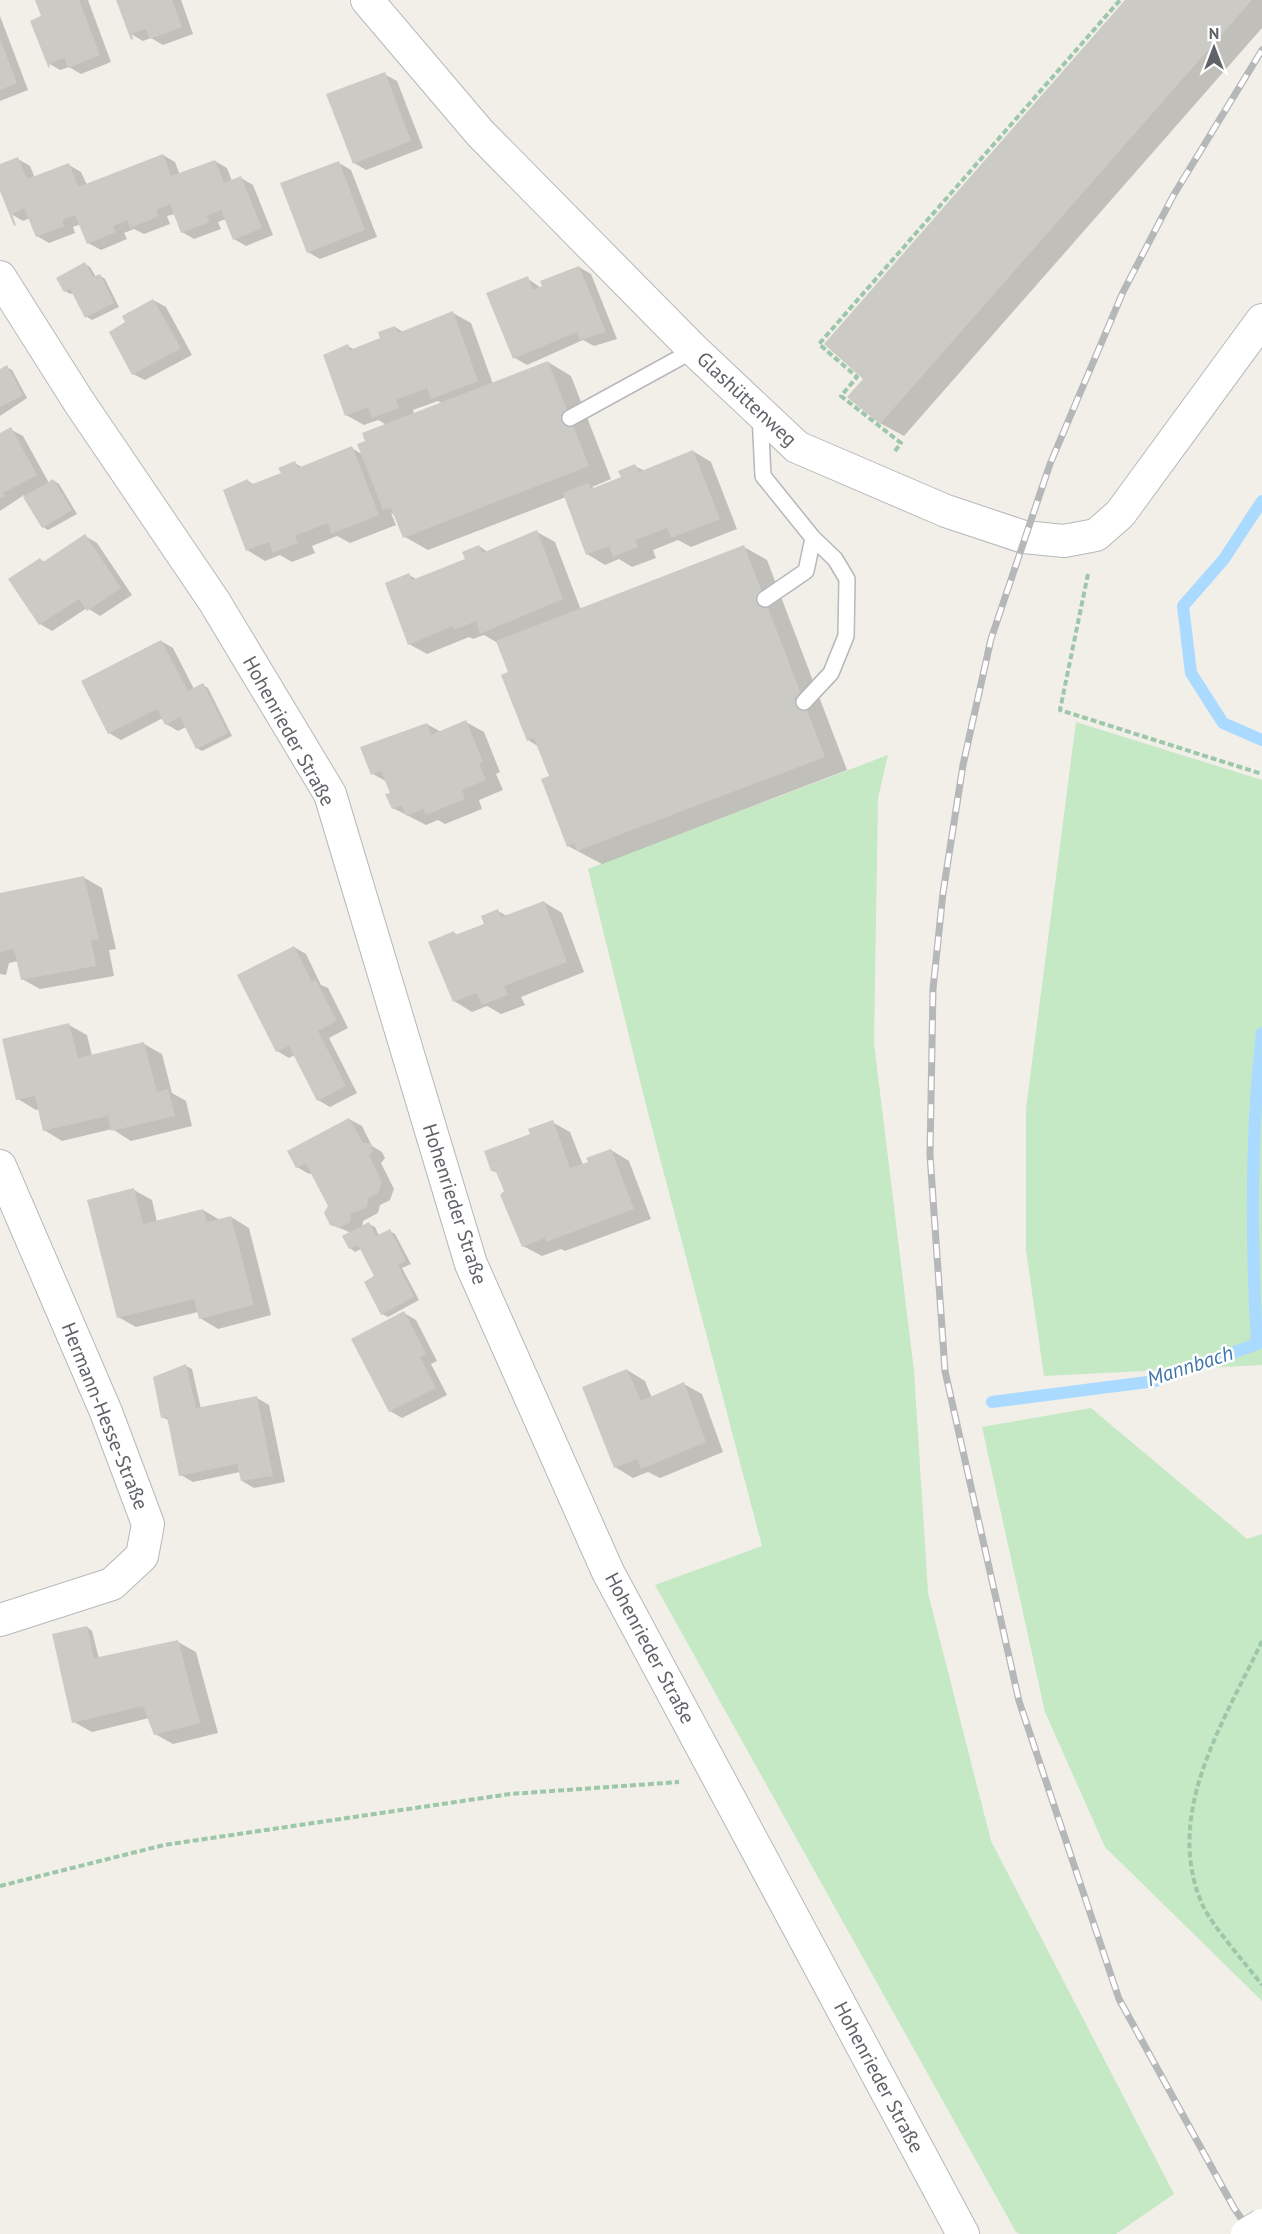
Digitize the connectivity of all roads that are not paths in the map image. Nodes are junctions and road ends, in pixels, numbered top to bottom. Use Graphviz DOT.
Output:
graph roads {
  1 [pos="366,0"];
  2 [pos="0,277"];
  3 [pos="1262,320"];
  4 [pos="694,350"];
  5 [pos="760,413"];
  6 [pos="570,418"];
  7 [pos="813,538"];
  8 [pos="765,599"];
  9 [pos="804,702"];
  10 [pos="0,1167"];
  11 [pos="0,1620"];
  12 [pos="1262,2225"];
  13 [pos="963,2234"];
  14 [pos="1247,2234"];
  1 -- 4 [label="street, Glashüttenweg"];
  2 -- 13 [label="street, Hohenrieder Straße"];
  3 -- 5 [label="street, Glashüttenweg"];
  4 -- 5 [label="street, Glashüttenweg"];
  4 -- 6 [label="lane"];
  5 -- 7 [label="lane"];
  7 -- 8 [label="lane"];
  7 -- 9 [label="lane"];
  10 -- 11 [label="street, Hermann-Hesse-Straße"];
  12 -- 14 [label="street, bridge"];
}
